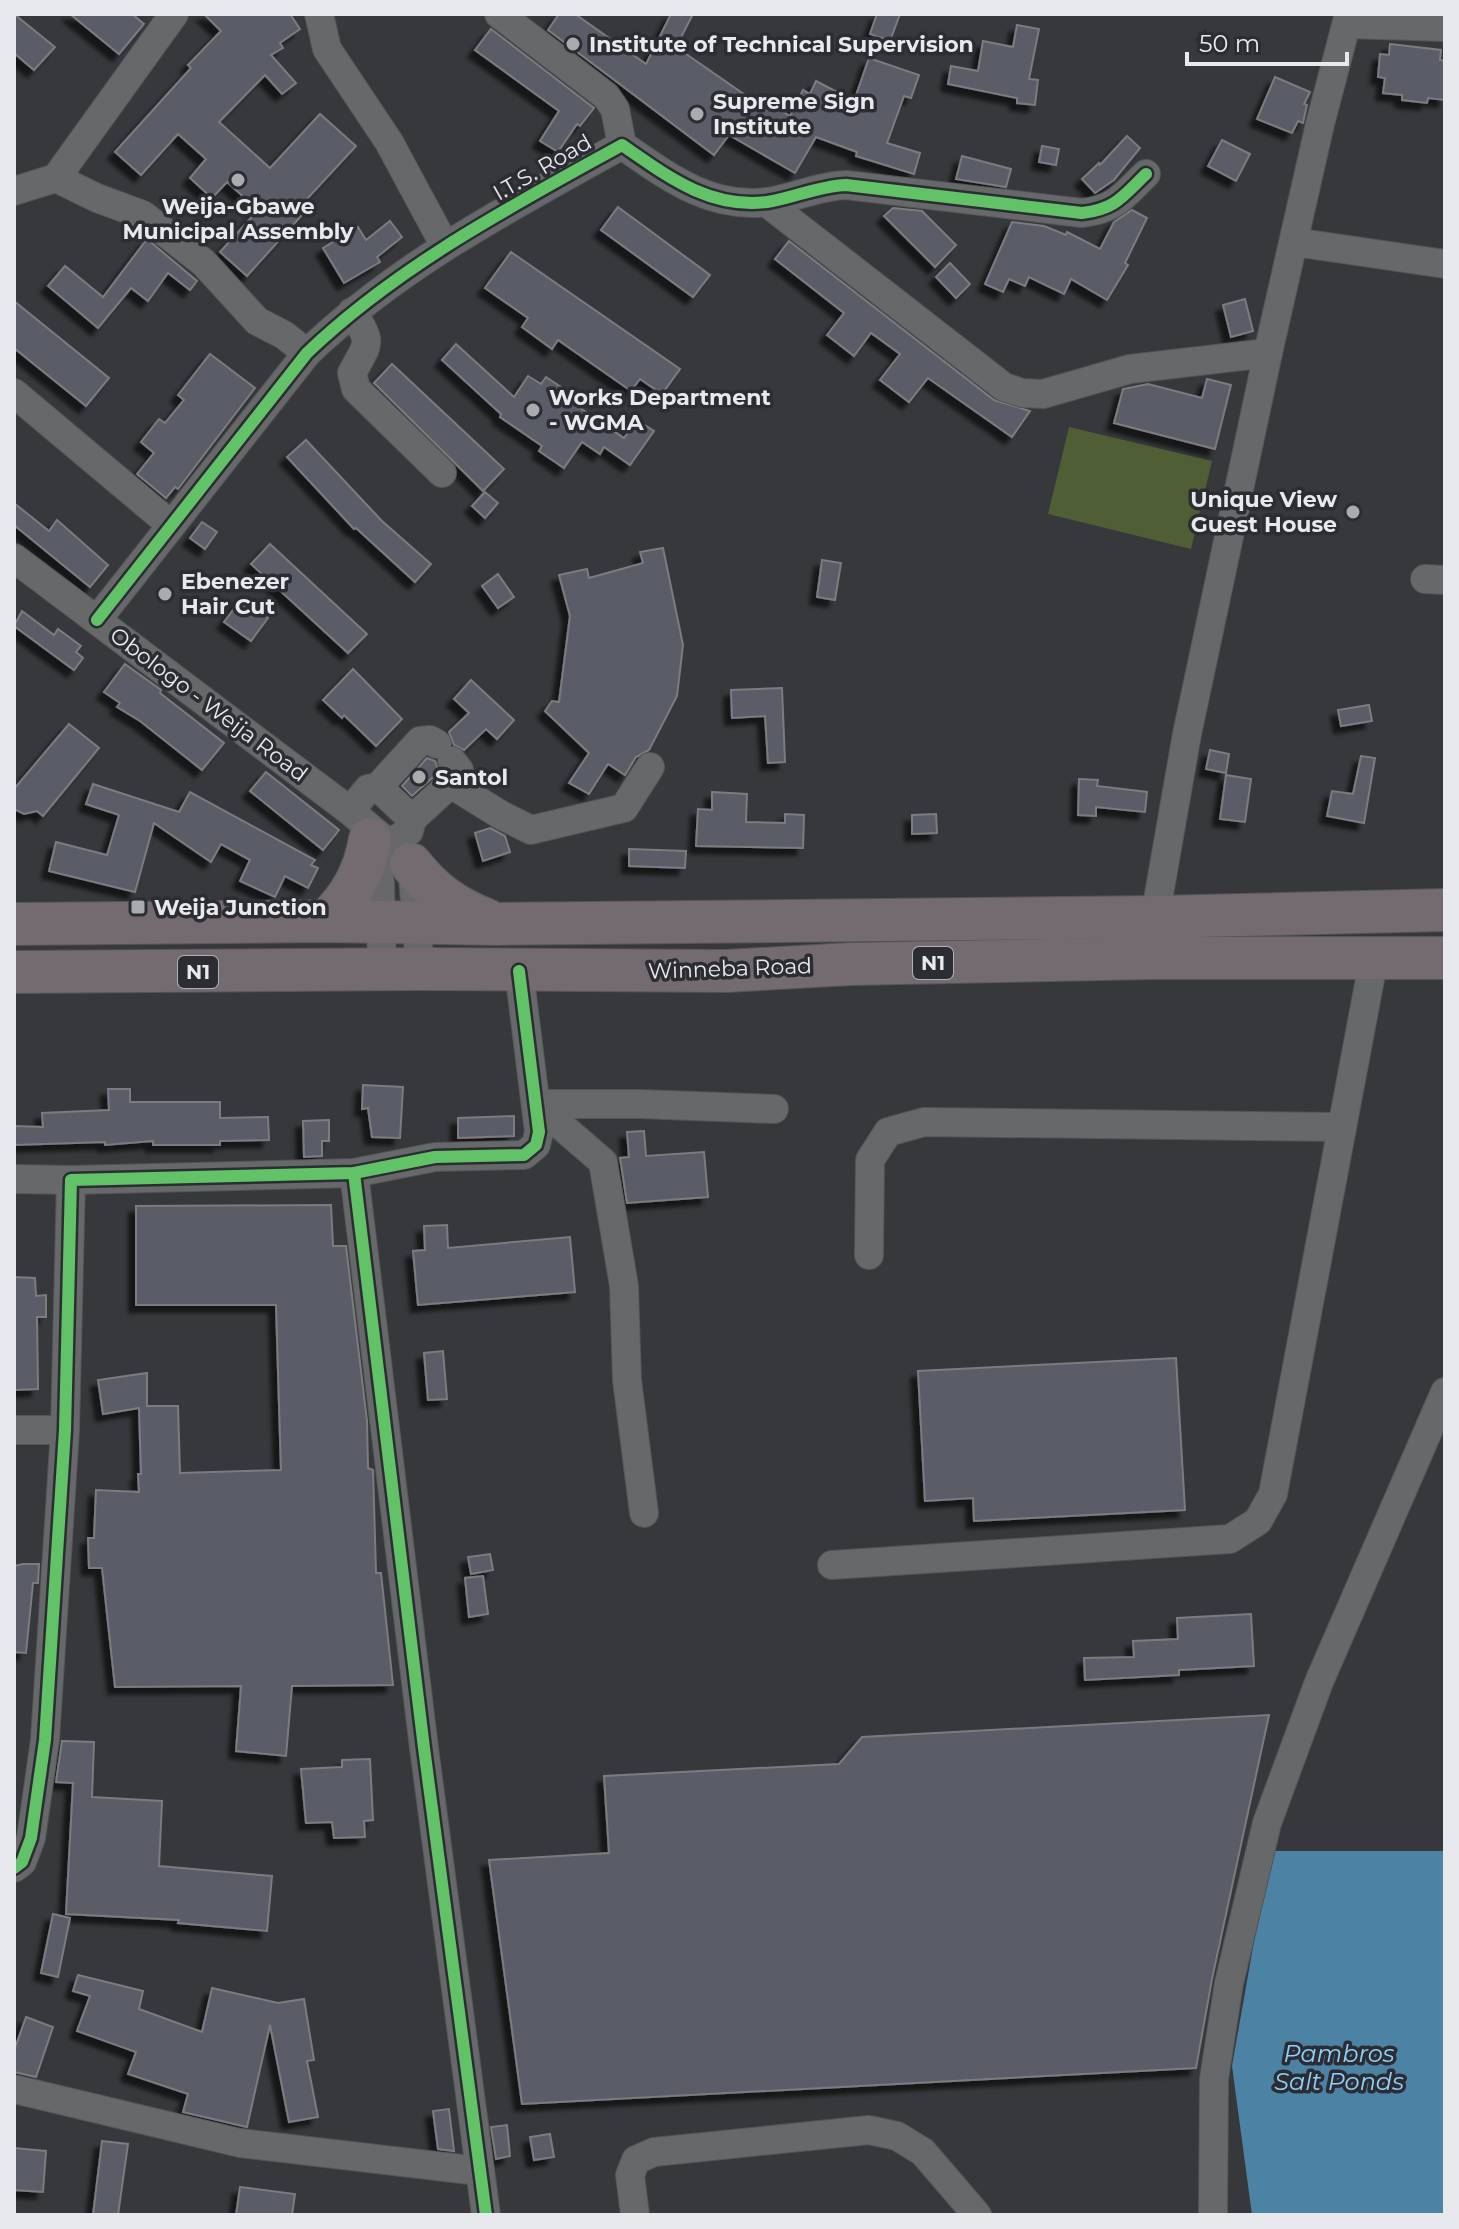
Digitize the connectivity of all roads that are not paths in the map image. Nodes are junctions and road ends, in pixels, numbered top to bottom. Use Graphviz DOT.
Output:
graph roads {
  1 [pos="174,14"];
  2 [pos="319,14"];
  3 [pos="499,14"];
  4 [pos="1348,19"];
  5 [pos="1445,27"];
  6 [pos="622,145"];
  7 [pos="1146,174"];
  8 [pos="56,178"];
  9 [pos="14,191"];
  10 [pos="766,202"];
  11 [pos="1294,242"];
  12 [pos="445,246"];
  13 [pos="1445,264"];
  14 [pos="352,312"];
  15 [pos="307,353"];
  16 [pos="1268,353"];
  17 [pos="14,393"];
  18 [pos="442,473"];
  19 [pos="170,524"];
  20 [pos="14,558"];
  21 [pos="97,620"];
  22 [pos="447,763"];
  23 [pos="650,767"];
  24 [pos="378,787"];
  25 [pos="412,819"];
  26 [pos="377,836"];
  27 [pos="1445,910"];
  28 [pos="1155,917"];
  29 [pos="326,921"];
  30 [pos="399,923"];
  31 [pos="14,924"];
  32 [pos="496,924"];
  33 [pos="1374,958"];
  34 [pos="1445,958"];
  35 [pos="401,970"];
  36 [pos="519,971"];
  37 [pos="14,972"];
  38 [pos="536,1104"];
  39 [pos="774,1109"];
  40 [pos="1342,1127"];
  41 [pos="354,1173"];
  42 [pos="14,1179"];
  43 [pos="71,1180"];
  44 [pos="869,1255"];
  45 [pos="1445,1392"];
  46 [pos="14,1430"];
  47 [pos="65,1430"];
  48 [pos="644,1513"];
  49 [pos="832,1565"];
  50 [pos="14,1868"];
  51 [pos="14,2089"];
  52 [pos="479,2171"];
  53 [pos="486,2215"];
  54 [pos="635,2215"];
  55 [pos="977,2215"];
  56 [pos="1213,2215"];
  1 -- 8 [label="street"];
  2 -- 12 [label="street"];
  3 -- 6 [label="street"];
  4 -- 5 [label="street"];
  4 -- 11 [label="street"];
  6 -- 10 [label="street, I.T.S. Road"];
  6 -- 12 [label="street, I.T.S. Road"];
  7 -- 10 [label="street, I.T.S. Road"];
  8 -- 9 [label="street"];
  8 -- 15 [label="street"];
  10 -- 16 [label="street"];
  11 -- 13 [label="street"];
  11 -- 16 [label="street"];
  12 -- 14 [label="street, I.T.S. Road"];
  14 -- 15 [label="street, I.T.S. Road"];
  14 -- 18 [label="street"];
  15 -- 19 [label="street, I.T.S. Road"];
  16 -- 28 [label="street"];
  17 -- 19 [label="street"];
  19 -- 21 [label="street, I.T.S. Road"];
  20 -- 21 [label="street, Obologo - Weija Road"];
  21 -- 26 [label="street, Obologo - Weija Road"];
  22 -- 23 [label="street"];
  22 -- 24 [label="street"];
  22 -- 25 [label="street"];
  24 -- 25 [label="street"];
  24 -- 26 [label="street"];
  25 -- 26 [label="street"];
  26 -- 29 [label="highway"];
  26 -- 30 [label="street"];
  26 -- 30 [label="street"];
  26 -- 32 [label="highway"];
  27 -- 28 [label="highway, N1"];
  28 -- 32 [label="highway, N1"];
  29 -- 30 [label="highway, N1"];
  29 -- 31 [label="highway, N1"];
  30 -- 32 [label="highway, N1"];
  30 -- 35 [label="street"];
  30 -- 35 [label="street"];
  33 -- 34 [label="highway, Winneba Road / N1"];
  33 -- 36 [label="highway, Winneba Road / N1"];
  33 -- 40 [label="street"];
  35 -- 36 [label="highway, Winneba Road / N1"];
  35 -- 37 [label="highway, Winneba Road / N1"];
  36 -- 38 [label="street"];
  38 -- 39 [label="street"];
  38 -- 41 [label="street"];
  38 -- 48 [label="street"];
  40 -- 44 [label="street"];
  40 -- 49 [label="street"];
  41 -- 43 [label="street"];
  41 -- 52 [label="street"];
  42 -- 43 [label="street"];
  43 -- 47 [label="street"];
  45 -- 56 [label="street"];
  46 -- 47 [label="street"];
  47 -- 50 [label="street"];
  51 -- 52 [label="street"];
  52 -- 53 [label="street"];
  54 -- 55 [label="street"];
}
